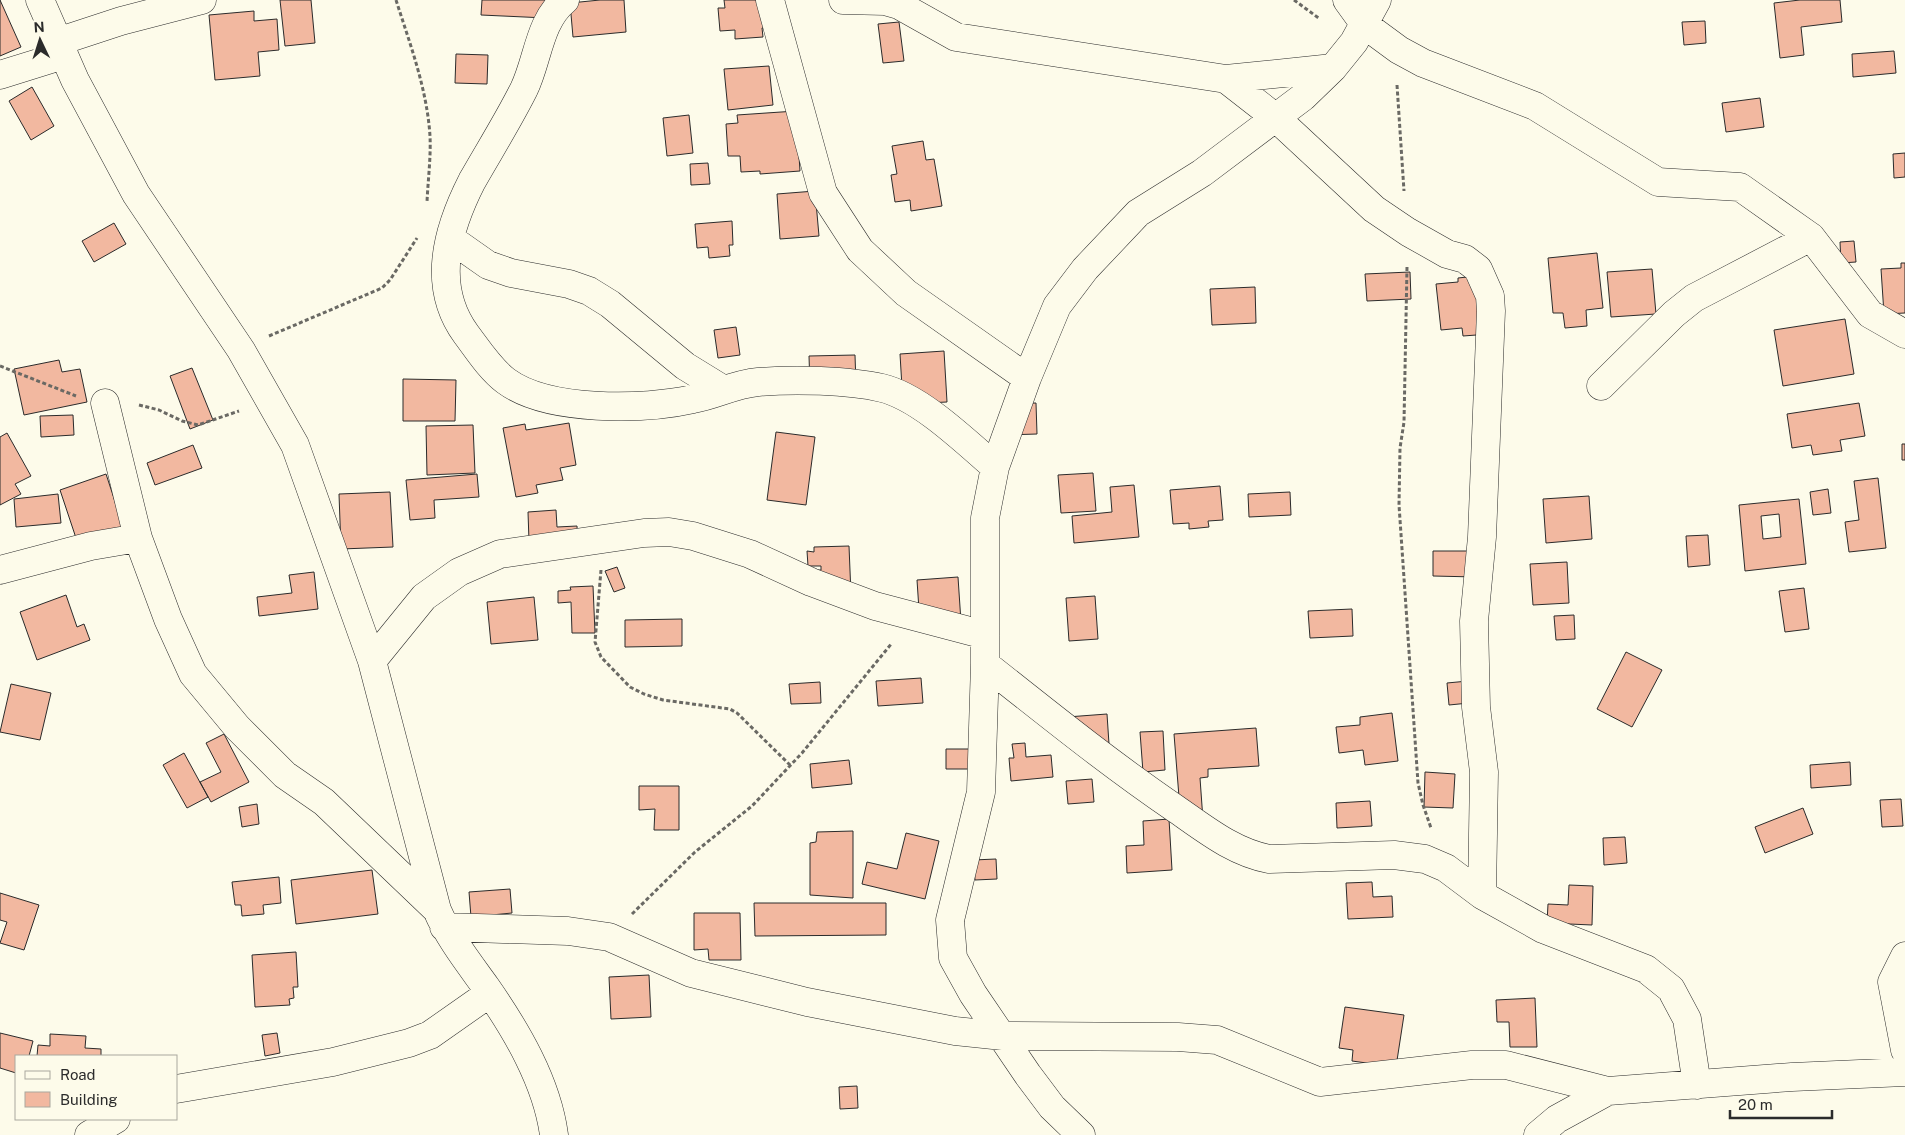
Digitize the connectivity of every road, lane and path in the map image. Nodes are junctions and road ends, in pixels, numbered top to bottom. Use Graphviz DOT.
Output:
graph roads {
  1 [pos="40,0"];
  2 [pos="202,0"];
  3 [pos="396,0"];
  4 [pos="565,0"];
  5 [pos="770,0"];
  6 [pos="843,0"];
  7 [pos="1347,0"];
  8 [pos="1377,0"];
  9 [pos="1364,25"];
  10 [pos="60,48"];
  11 [pos="1399,50"];
  12 [pos="1333,68"];
  13 [pos="0,74"];
  14 [pos="1226,79"];
  15 [pos="1276,118"];
  16 [pos="426,204"];
  17 [pos="422,230"];
  18 [pos="1408,232"];
  19 [pos="1811,236"];
  20 [pos="451,239"];
  21 [pos="1905,334"];
  22 [pos="241,350"];
  23 [pos="0,366"];
  24 [pos="1027,378"];
  25 [pos="1601,386"];
  26 [pos="724,390"];
  27 [pos="268,400"];
  28 [pos="105,403"];
  29 [pos="995,467"];
  30 [pos="138,538"];
  31 [pos="602,539"];
  32 [pos="0,570"];
  33 [pos="915,617"];
  34 [pos="985,636"];
  35 [pos="372,661"];
  36 [pos="985,664"];
  37 [pos="790,766"];
  38 [pos="1446,868"];
  39 [pos="1482,895"];
  40 [pos="440,918"];
  41 [pos="609,937"];
  42 [pos="1905,956"];
  43 [pos="490,993"];
  44 [pos="1003,1036"];
  45 [pos="1905,1050"];
  46 [pos="1905,1072"];
  47 [pos="1697,1084"];
  48 [pos="178,1089"];
  49 [pos="1608,1091"];
  50 [pos="114,1120"];
  51 [pos="88,1135"];
  52 [pos="554,1135"];
  53 [pos="1081,1135"];
  54 [pos="1538,1135"];
  1 -- 10 [label="street"];
  2 -- 10 [label="street"];
  3 -- 16 [label="path"];
  4 -- 20 [label="street"];
  5 -- 24 [label="street"];
  6 -- 14 [label="street"];
  7 -- 9 [label="street"];
  8 -- 9 [label="street"];
  9 -- 11 [label="street"];
  9 -- 12 [label="street"];
  10 -- 13 [label="street"];
  10 -- 22 [label="street"];
  11 -- 18 [label="path"];
  11 -- 19 [label="street"];
  12 -- 14 [label="street"];
  12 -- 15 [label="street"];
  14 -- 15 [label="street"];
  15 -- 18 [label="street"];
  15 -- 24 [label="street"];
  17 -- 22 [label="path"];
  18 -- 38 [label="path"];
  18 -- 39 [label="street"];
  19 -- 21 [label="street"];
  19 -- 25 [label="street"];
  20 -- 26 [label="street"];
  20 -- 26 [label="street"];
  22 -- 27 [label="street"];
  23 -- 28 [label="path"];
  24 -- 29 [label="street"];
  26 -- 29 [label="street"];
  27 -- 28 [label="path"];
  27 -- 35 [label="street"];
  28 -- 30 [label="street"];
  29 -- 34 [label="street"];
  30 -- 32 [label="street"];
  30 -- 40 [label="street"];
  31 -- 33 [label="street"];
  31 -- 35 [label="street"];
  31 -- 37 [label="path"];
  33 -- 34 [label="street"];
  33 -- 37 [label="path"];
  34 -- 36 [label="street"];
  35 -- 40 [label="street"];
  36 -- 38 [label="street"];
  36 -- 44 [label="street"];
  37 -- 41 [label="path"];
  38 -- 39 [label="street"];
  39 -- 47 [label="street"];
  40 -- 41 [label="street"];
  40 -- 43 [label="street"];
  41 -- 44 [label="street"];
  42 -- 45 [label="street"];
  43 -- 48 [label="street"];
  43 -- 52 [label="street"];
  44 -- 49 [label="street"];
  44 -- 53 [label="street"];
  46 -- 47 [label="street"];
  47 -- 49 [label="street"];
  49 -- 54 [label="street"];
  50 -- 51 [label="street"];
}
